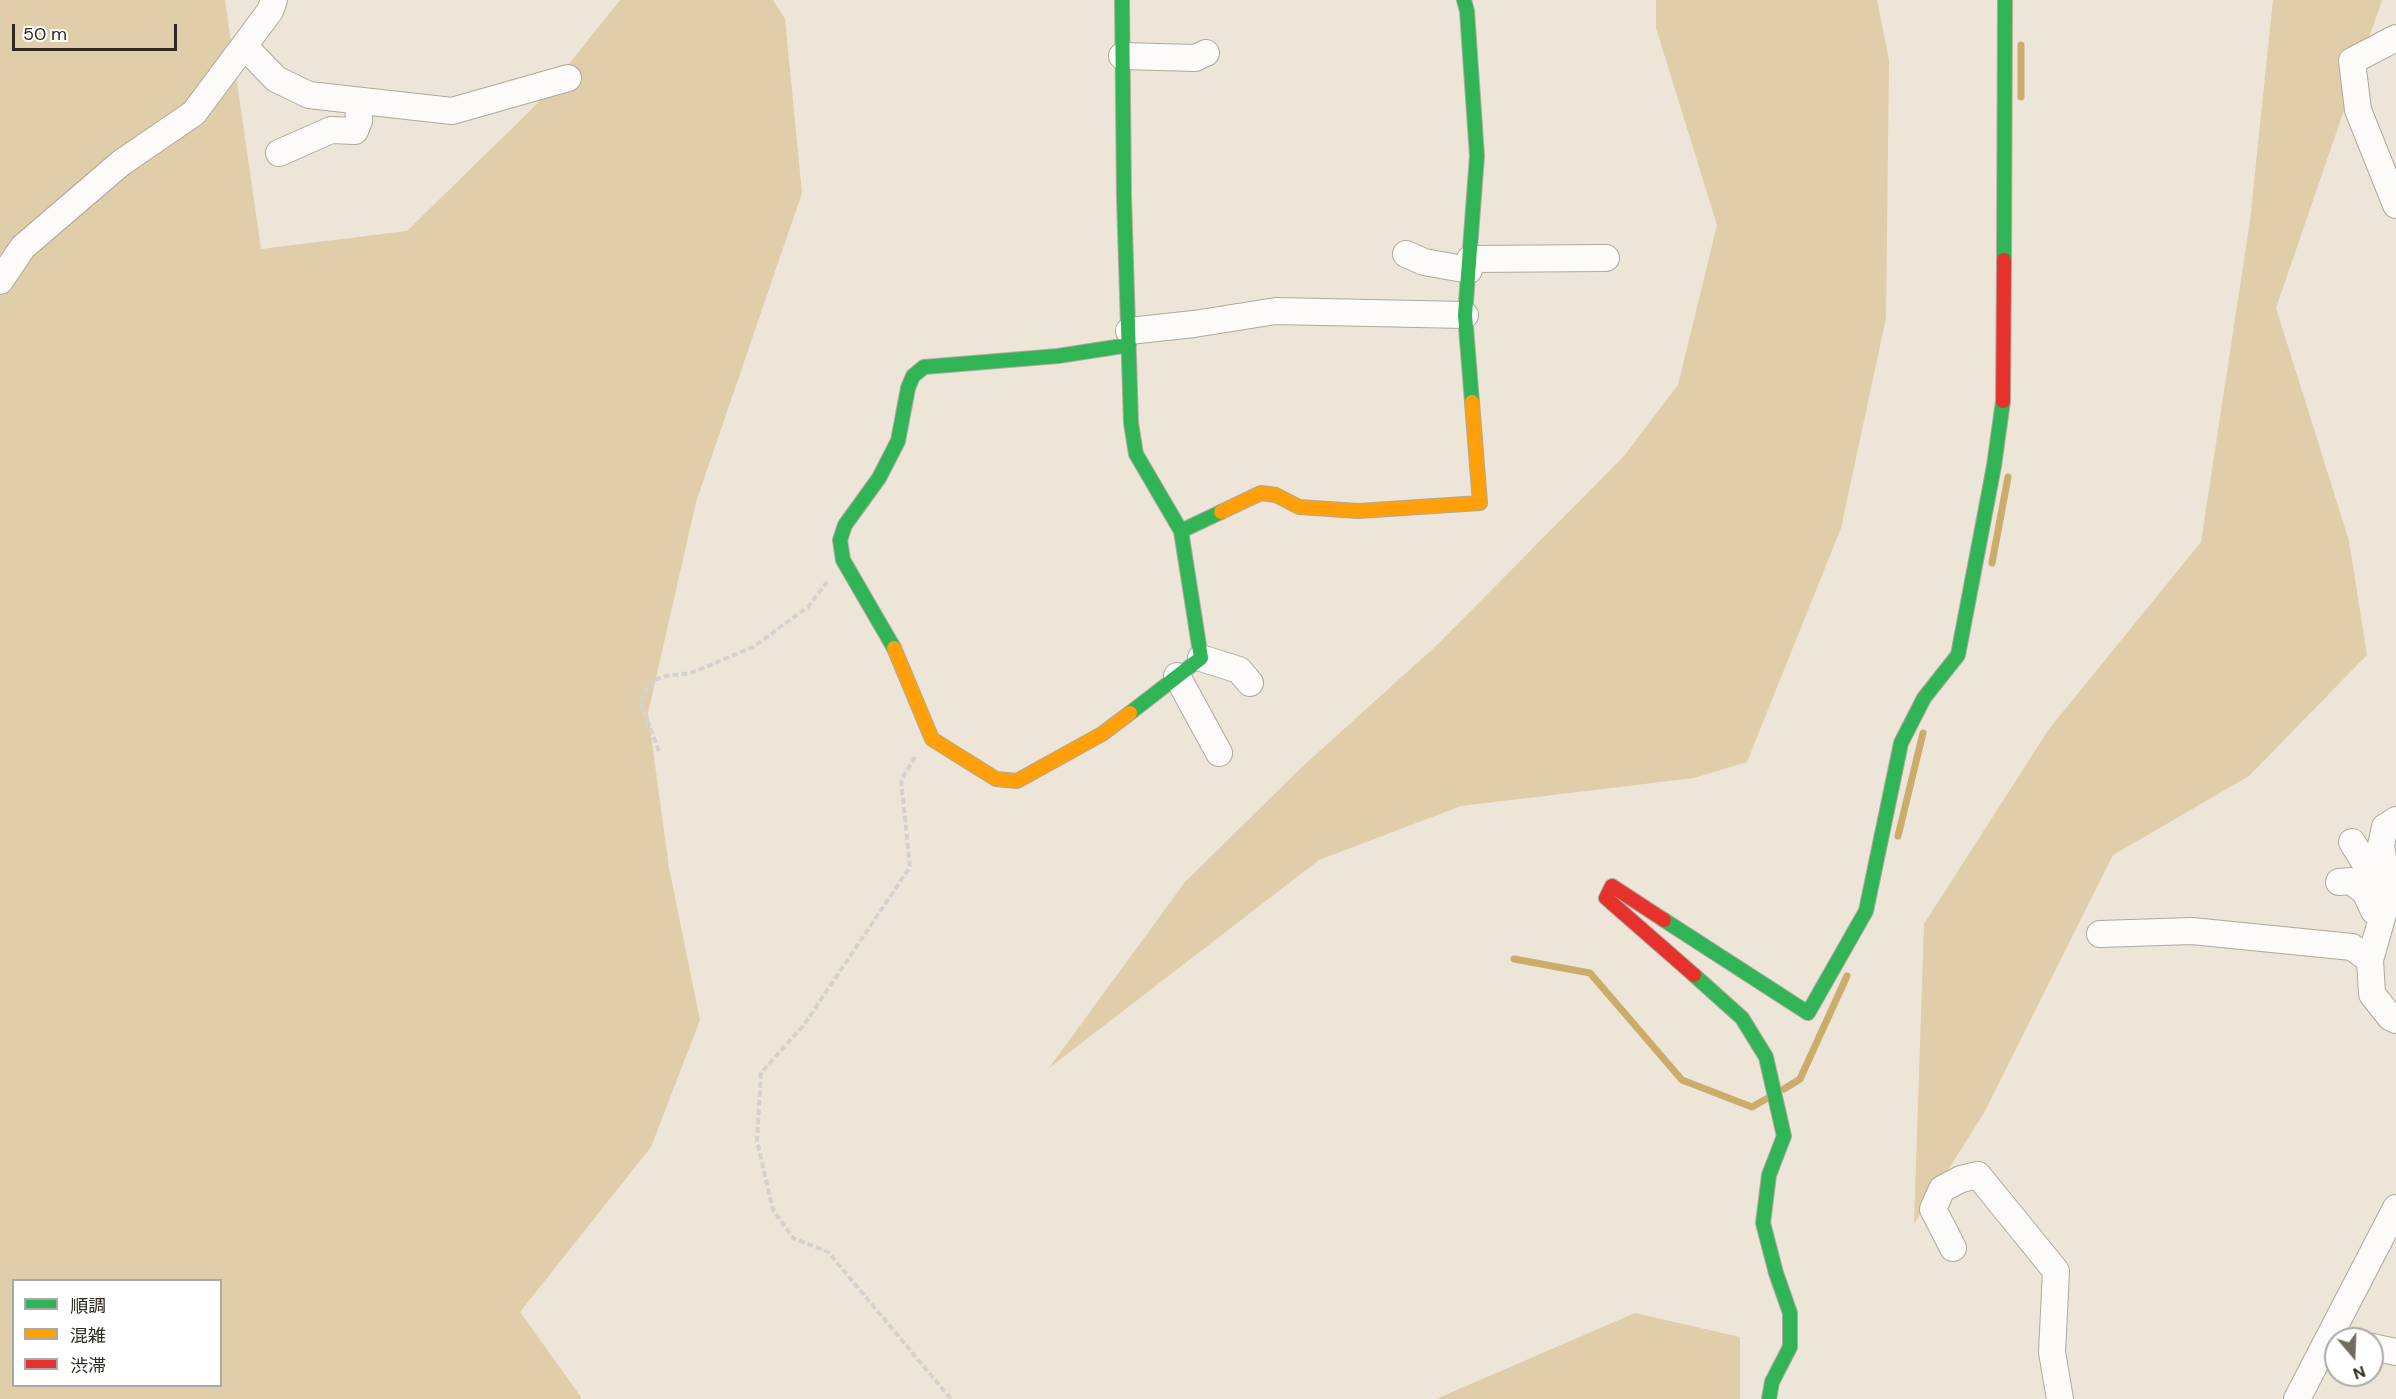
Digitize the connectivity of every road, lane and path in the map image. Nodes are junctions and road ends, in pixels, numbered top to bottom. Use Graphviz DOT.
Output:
graph roads {
  1 [pos="274,0"];
  2 [pos="1122,0"];
  3 [pos="1464,0"];
  4 [pos="2004,0"];
  5 [pos="2396,38"];
  6 [pos="244,46"];
  7 [pos="1206,53"];
  8 [pos="1122,56"];
  9 [pos="568,78"];
  10 [pos="358,101"];
  11 [pos="279,153"];
  12 [pos="2396,206"];
  13 [pos="1406,254"];
  14 [pos="1606,258"];
  15 [pos="1469,264"];
  16 [pos="0,281"];
  17 [pos="1465,315"];
  18 [pos="1129,338"];
  19 [pos="1180,531"];
  20 [pos="843,560"];
  21 [pos="1201,658"];
  22 [pos="1177,676"];
  23 [pos="1250,683"];
  24 [pos="932,739"];
  25 [pos="658,751"];
  26 [pos="1218,753"];
  27 [pos="2396,820"];
  28 [pos="2352,842"];
  29 [pos="2339,882"];
  30 [pos="2382,917"];
  31 [pos="2100,934"];
  32 [pos="2370,960"];
  33 [pos="2396,1020"];
  34 [pos="2396,1209"];
  35 [pos="1953,1248"];
  36 [pos="2343,1327"];
  37 [pos="2324,1358"];
  38 [pos="951,1399"];
  39 [pos="1769,1399"];
  40 [pos="2060,1399"];
  41 [pos="2297,1399"];
  1 -- 6 [label="street"];
  2 -- 8 [label="street"];
  3 -- 15 [label="street"];
  4 -- 39 [label="street"];
  5 -- 12 [label="street"];
  6 -- 10 [label="street"];
  6 -- 16 [label="street"];
  7 -- 8 [label="street"];
  8 -- 18 [label="street"];
  9 -- 10 [label="street"];
  10 -- 11 [label="street"];
  13 -- 15 [label="street"];
  14 -- 15 [label="street"];
  15 -- 17 [label="street"];
  17 -- 18 [label="street"];
  17 -- 19 [label="street"];
  18 -- 19 [label="street"];
  18 -- 20 [label="street"];
  19 -- 21 [label="street"];
  20 -- 24 [label="street"];
  20 -- 25 [label="path"];
  21 -- 22 [label="street"];
  21 -- 23 [label="street"];
  22 -- 24 [label="street"];
  22 -- 26 [label="street"];
  24 -- 38 [label="path"];
  27 -- 30 [label="street"];
  28 -- 30 [label="street"];
  29 -- 30 [label="street"];
  30 -- 32 [label="street"];
  31 -- 32 [label="street"];
  32 -- 33 [label="street"];
  34 -- 36 [label="street"];
  35 -- 40 [label="street"];
  37 -- 41 [label="street"];
}
